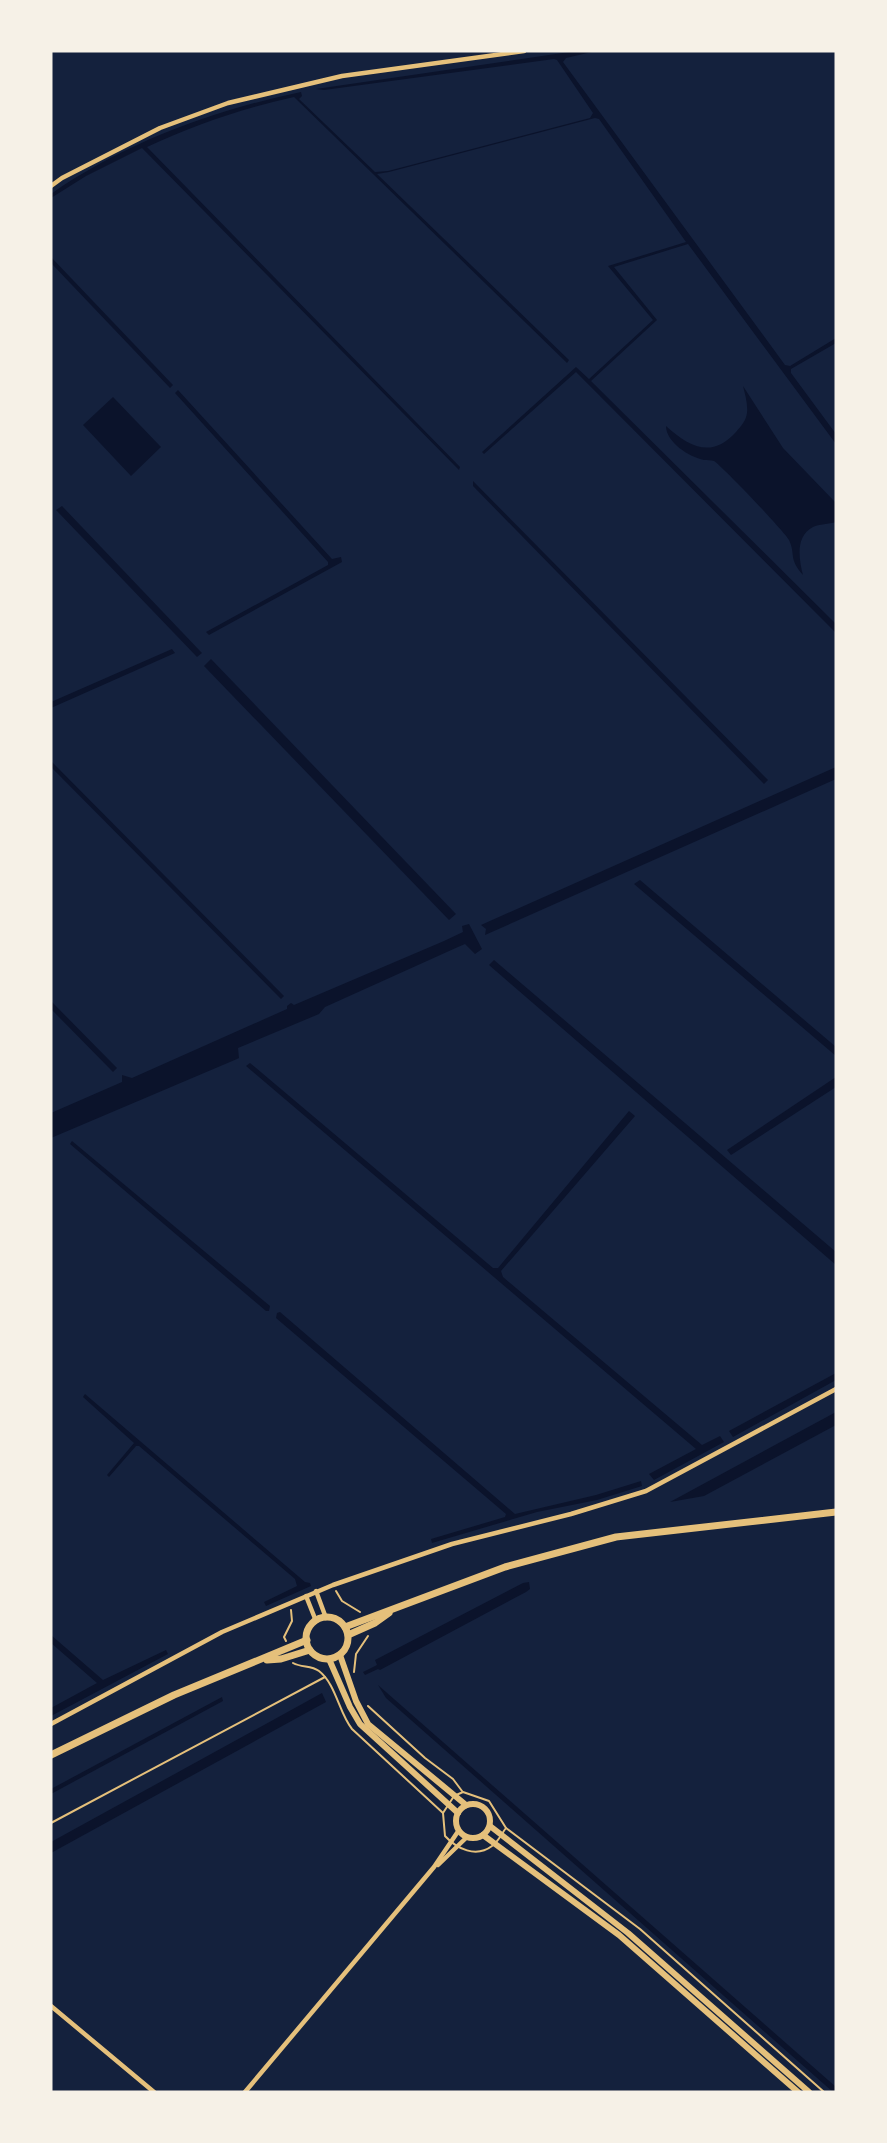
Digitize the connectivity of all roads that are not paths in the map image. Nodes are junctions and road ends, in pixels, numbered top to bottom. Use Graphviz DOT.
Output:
graph roads {
  1 [pos="524,51"];
  2 [pos="51,186"];
  3 [pos="836,1388"];
  4 [pos="836,1512"];
  5 [pos="316,1591"];
  6 [pos="306,1596"];
  7 [pos="392,1610"];
  8 [pos="326,1618"];
  9 [pos="316,1621"];
  10 [pos="345,1627"];
  11 [pos="348,1635"];
  12 [pos="306,1640"];
  13 [pos="310,1650"];
  14 [pos="289,1652"];
  15 [pos="340,1655"];
  16 [pos="329,1659"];
  17 [pos="51,1724"];
  18 [pos="51,1755"];
  19 [pos="466,1805"];
  20 [pos="458,1813"];
  21 [pos="490,1826"];
  22 [pos="459,1830"];
  23 [pos="483,1835"];
  24 [pos="467,1837"];
  25 [pos="434,1867"];
  26 [pos="51,2006"];
  27 [pos="153,2092"];
  28 [pos="245,2092"];
  29 [pos="798,2092"];
  30 [pos="809,2092"];
  1 -- 2 [label="street"];
  3 -- 5 [label="street"];
  4 -- 7 [label="main road"];
  5 -- 6 [label="street"];
  5 -- 8 [label="street"];
  6 -- 9 [label="street"];
  6 -- 17 [label="street"];
  7 -- 10 [label="main road"];
  7 -- 11 [label="main road"];
  8 -- 9 [label="main road"];
  8 -- 10 [label="main road"];
  9 -- 12 [label="main road"];
  10 -- 11 [label="main road"];
  11 -- 15 [label="main road"];
  12 -- 13 [label="main road"];
  12 -- 14 [label="main road"];
  13 -- 14 [label="main road"];
  13 -- 16 [label="main road"];
  14 -- 18 [label="main road"];
  15 -- 16 [label="main road"];
  15 -- 19 [label="street"];
  16 -- 20 [label="street"];
  19 -- 20 [label="street"];
  19 -- 21 [label="street"];
  20 -- 22 [label="street"];
  21 -- 23 [label="street"];
  21 -- 30 [label="street"];
  22 -- 24 [label="street"];
  22 -- 25 [label="street"];
  23 -- 24 [label="street"];
  23 -- 29 [label="street"];
  24 -- 25 [label="street"];
  25 -- 28 [label="street"];
  26 -- 27 [label="street"];
}
